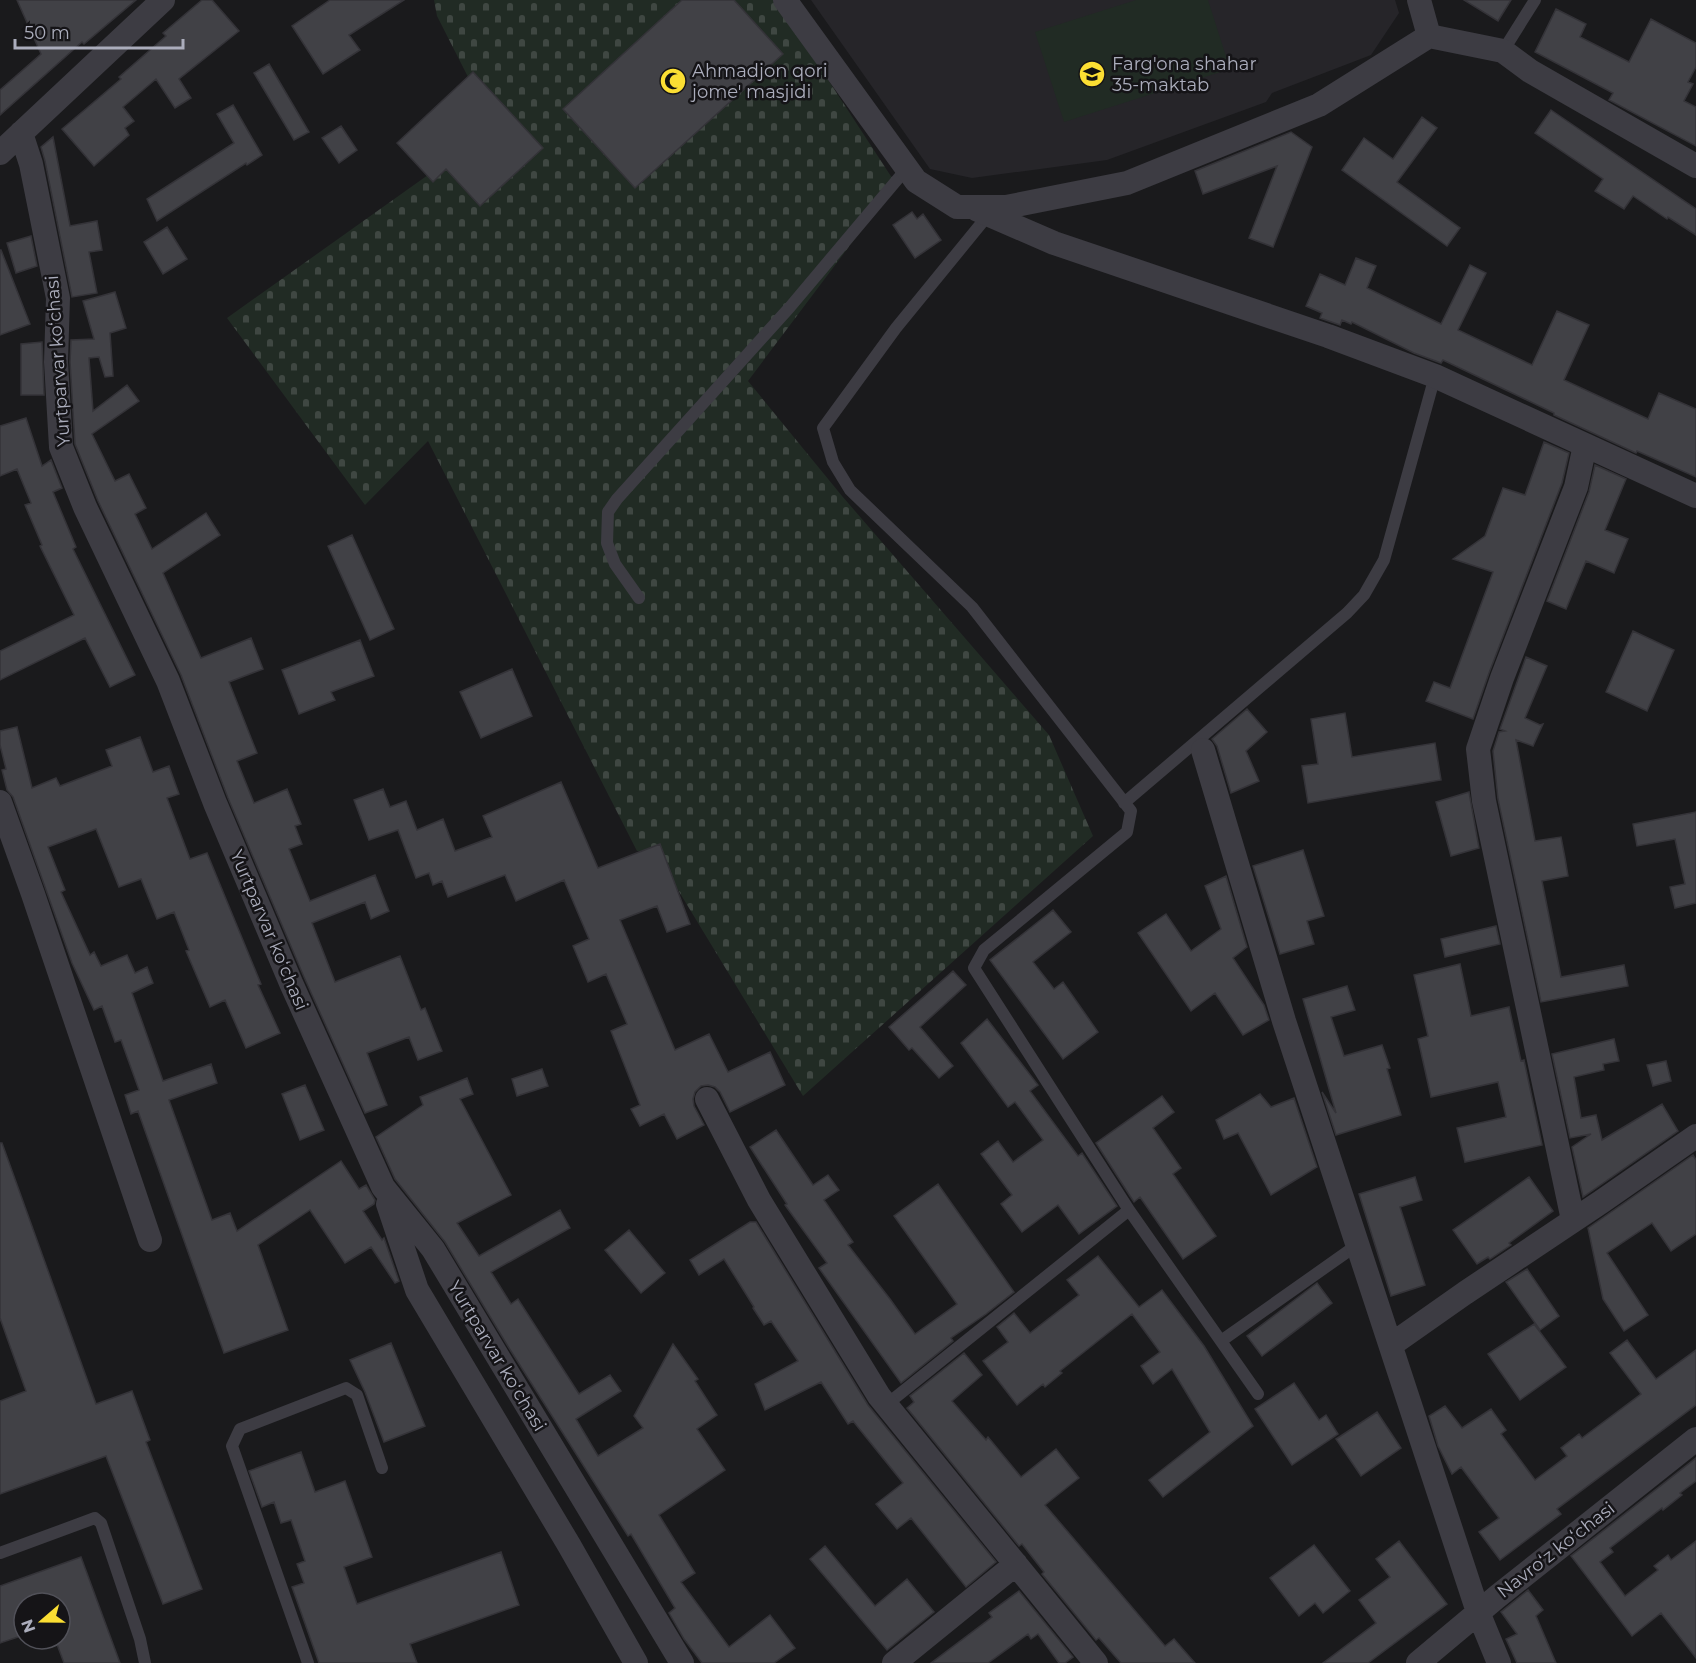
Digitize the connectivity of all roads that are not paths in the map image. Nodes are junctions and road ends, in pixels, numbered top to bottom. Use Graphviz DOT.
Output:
graph roads {
  1 [pos="163,0"];
  2 [pos="785,0"];
  3 [pos="1419,0"];
  4 [pos="1535,0"];
  5 [pos="1429,36"];
  6 [pos="1503,51"];
  7 [pos="21,133"];
  8 [pos="0,153"];
  9 [pos="1696,166"];
  10 [pos="906,168"];
  11 [pos="980,211"];
  12 [pos="1435,376"];
  13 [pos="1585,444"];
  14 [pos="1696,496"];
  15 [pos="639,598"];
  16 [pos="1203,750"];
  17 [pos="0,802"];
  18 [pos="1124,803"];
  19 [pos="707,1099"];
  20 [pos="1696,1136"];
  21 [pos="383,1187"];
  22 [pos="1129,1210"];
  23 [pos="1574,1220"];
  24 [pos="150,1240"];
  25 [pos="1357,1245"];
  26 [pos="1221,1341"];
  27 [pos="1391,1345"];
  28 [pos="1258,1394"];
  29 [pos="886,1405"];
  30 [pos="1696,1439"];
  31 [pos="382,1468"];
  32 [pos="0,1553"];
  33 [pos="1016,1564"];
  34 [pos="1479,1612"];
  35 [pos="145,1663"];
  36 [pos="308,1663"];
  37 [pos="636,1663"];
  38 [pos="682,1663"];
  39 [pos="894,1663"];
  40 [pos="1096,1663"];
  41 [pos="1418,1663"];
  42 [pos="1500,1663"];
  1 -- 7 [label="street"];
  2 -- 10 [label="street"];
  3 -- 5 [label="street"];
  4 -- 6 [label="lane"];
  5 -- 6 [label="street"];
  5 -- 11 [label="street"];
  6 -- 9 [label="street"];
  7 -- 8 [label="street"];
  7 -- 21 [label="street, Yurtparvar koʻchasi"];
  10 -- 11 [label="street"];
  10 -- 15 [label="lane"];
  11 -- 12 [label="street"];
  11 -- 18 [label="lane"];
  12 -- 13 [label="street"];
  12 -- 18 [label="lane"];
  13 -- 14 [label="street"];
  13 -- 23 [label="street"];
  16 -- 25 [label="street"];
  17 -- 24 [label="street"];
  18 -- 22 [label="lane"];
  19 -- 29 [label="street"];
  20 -- 23 [label="street"];
  21 -- 37 [label="street"];
  21 -- 38 [label="street, Yurtparvar koʻchasi"];
  22 -- 26 [label="lane"];
  22 -- 29 [label="lane"];
  23 -- 27 [label="street"];
  25 -- 26 [label="lane"];
  25 -- 27 [label="street"];
  26 -- 28 [label="lane"];
  27 -- 34 [label="street"];
  29 -- 33 [label="street"];
  30 -- 34 [label="street, Navroʻz koʻchasi"];
  31 -- 36 [label="lane"];
  32 -- 35 [label="lane"];
  33 -- 39 [label="street"];
  33 -- 40 [label="street"];
  34 -- 41 [label="street, Navroʻz koʻchasi"];
  34 -- 42 [label="street"];
}
